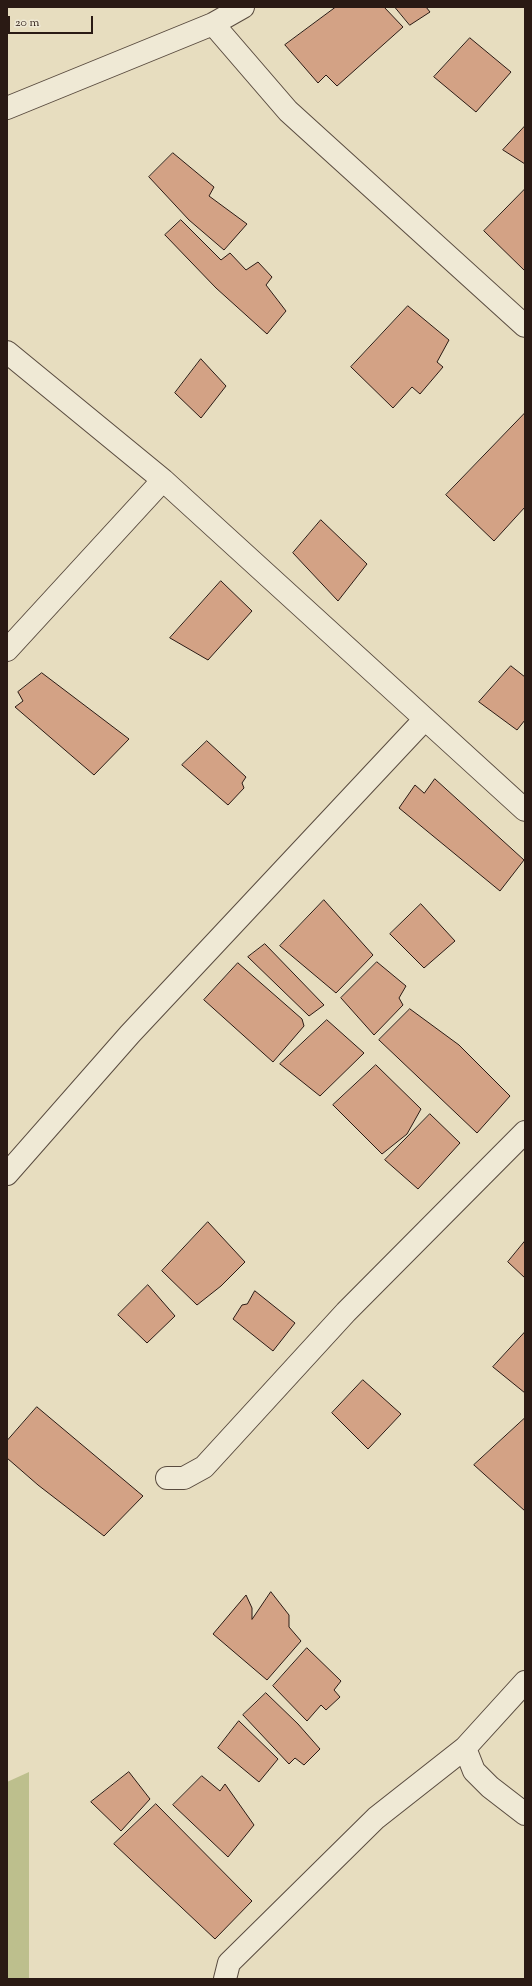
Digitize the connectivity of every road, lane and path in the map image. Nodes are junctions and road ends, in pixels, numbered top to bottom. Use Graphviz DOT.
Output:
graph roads {
  1 [pos="242,7"];
  2 [pos="213,24"];
  3 [pos="7,108"];
  4 [pos="525,326"];
  5 [pos="7,352"];
  6 [pos="163,480"];
  7 [pos="7,650"];
  8 [pos="424,719"];
  9 [pos="525,810"];
  10 [pos="525,1132"];
  11 [pos="7,1174"];
  12 [pos="167,1478"];
  13 [pos="525,1682"];
  14 [pos="465,1748"];
  15 [pos="525,1814"];
  16 [pos="225,1979"];
  1 -- 2 [label="street"];
  2 -- 3 [label="street"];
  2 -- 4 [label="street"];
  5 -- 6 [label="street"];
  6 -- 7 [label="street"];
  6 -- 8 [label="street"];
  8 -- 9 [label="street"];
  8 -- 11 [label="street"];
  10 -- 12 [label="street"];
  13 -- 14 [label="street"];
  14 -- 15 [label="street"];
  14 -- 16 [label="street"];
}
